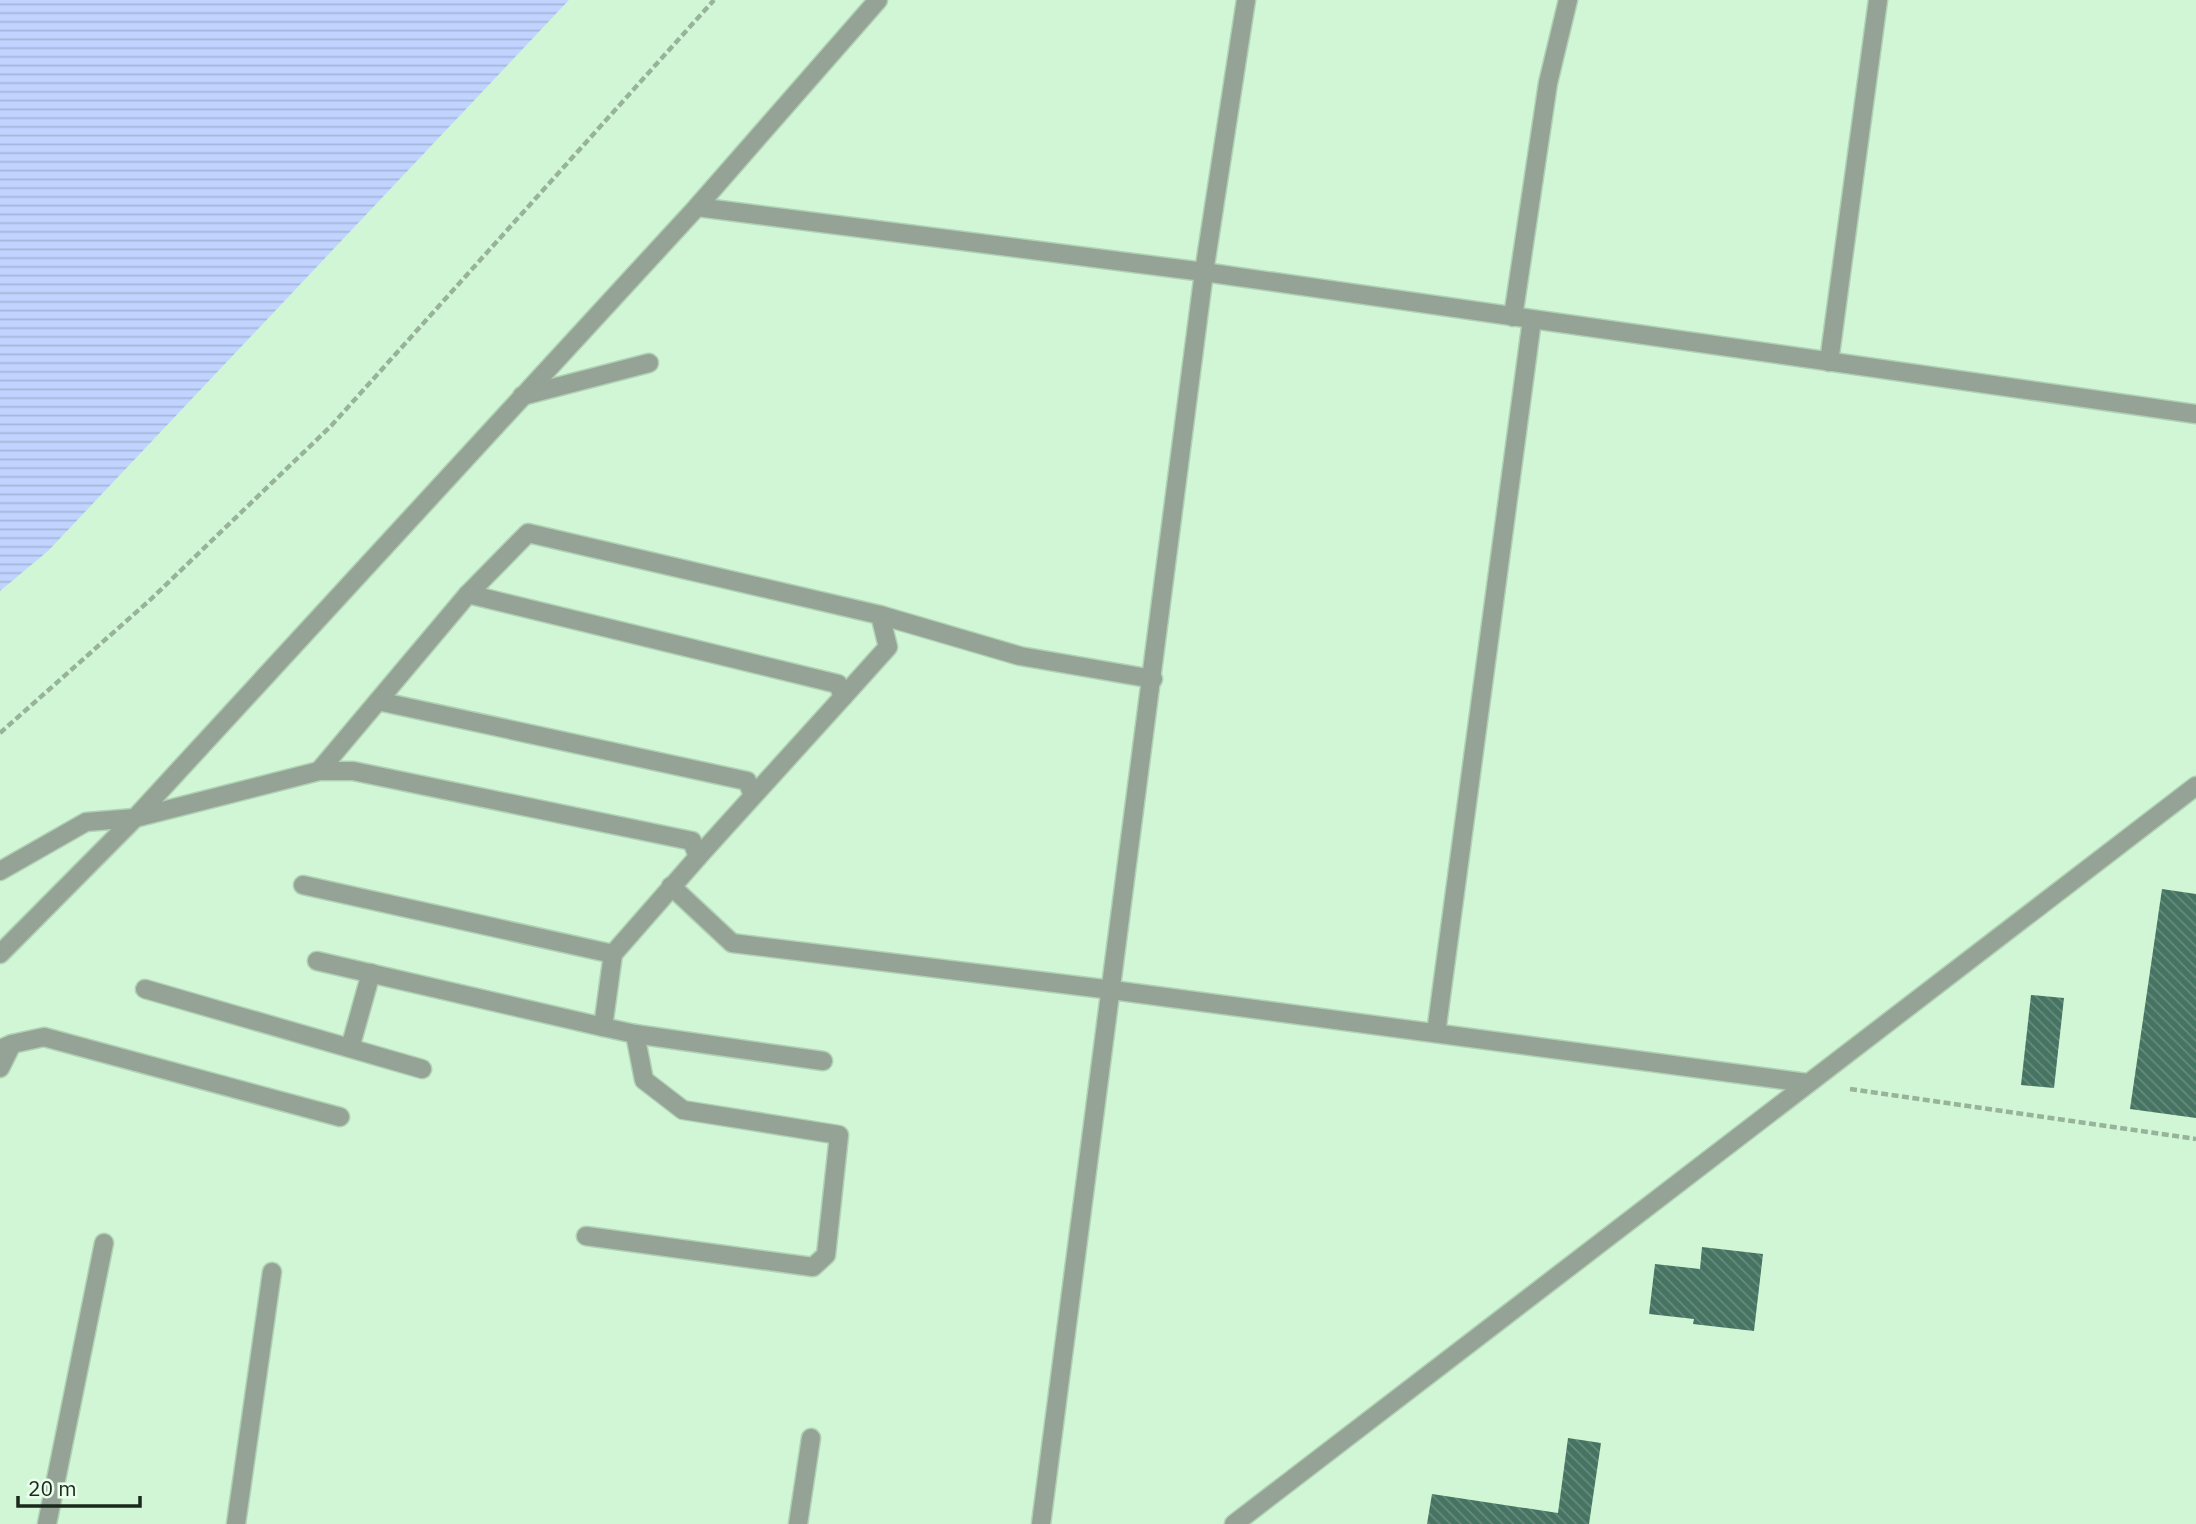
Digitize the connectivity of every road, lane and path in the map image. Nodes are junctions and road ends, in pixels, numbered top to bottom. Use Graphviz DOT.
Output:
graph roads {
  1 [pos="715,0"];
  2 [pos="878,0"];
  3 [pos="1246,0"];
  4 [pos="1568,0"];
  5 [pos="1878,0"];
  6 [pos="697,207"];
  7 [pos="1204,272"];
  8 [pos="1513,317"];
  9 [pos="1532,320"];
  10 [pos="1829,362"];
  11 [pos="649,363"];
  12 [pos="522,396"];
  13 [pos="2196,414"];
  14 [pos="468,594"];
  15 [pos="880,615"];
  16 [pos="1153,679"];
  17 [pos="843,697"];
  18 [pos="378,701"];
  19 [pos="0,733"];
  20 [pos="319,771"];
  21 [pos="2196,786"];
  22 [pos="753,796"];
  23 [pos="135,818"];
  24 [pos="698,857"];
  25 [pos="0,871"];
  26 [pos="303,885"];
  27 [pos="671,887"];
  28 [pos="0,954"];
  29 [pos="612,954"];
  30 [pos="317,961"];
  31 [pos="370,973"];
  32 [pos="145,989"];
  33 [pos="1112,990"];
  34 [pos="603,1027"];
  35 [pos="1436,1033"];
  36 [pos="635,1034"];
  37 [pos="6,1046"];
  38 [pos="350,1048"];
  39 [pos="823,1061"];
  40 [pos="0,1068"];
  41 [pos="422,1069"];
  42 [pos="1807,1083"];
  43 [pos="340,1117"];
  44 [pos="2196,1139"];
  45 [pos="586,1236"];
  46 [pos="104,1243"];
  47 [pos="272,1272"];
  48 [pos="811,1438"];
  49 [pos="47,1524"];
  50 [pos="236,1524"];
  51 [pos="798,1524"];
  52 [pos="1041,1524"];
  53 [pos="1234,1524"];
  1 -- 19 [label="path"];
  2 -- 6 [label="street"];
  3 -- 7 [label="street"];
  4 -- 8 [label="street"];
  5 -- 10 [label="street"];
  6 -- 7 [label="street"];
  6 -- 12 [label="street"];
  7 -- 8 [label="street"];
  7 -- 16 [label="street"];
  8 -- 9 [label="street"];
  9 -- 10 [label="street"];
  9 -- 35 [label="street"];
  10 -- 13 [label="street"];
  11 -- 12 [label="street"];
  12 -- 23 [label="street"];
  14 -- 15 [label="street"];
  14 -- 17 [label="street"];
  14 -- 18 [label="street"];
  15 -- 16 [label="street"];
  15 -- 17 [label="street"];
  16 -- 33 [label="street"];
  17 -- 22 [label="street"];
  18 -- 20 [label="street"];
  18 -- 22 [label="street"];
  20 -- 23 [label="street"];
  20 -- 24 [label="street"];
  21 -- 42 [label="street"];
  22 -- 24 [label="street"];
  23 -- 25 [label="street"];
  23 -- 28 [label="street"];
  24 -- 27 [label="street"];
  26 -- 29 [label="street"];
  27 -- 29 [label="street"];
  27 -- 33 [label="street"];
  29 -- 34 [label="street"];
  30 -- 31 [label="street"];
  31 -- 34 [label="street"];
  31 -- 38 [label="street"];
  32 -- 38 [label="street"];
  33 -- 35 [label="street"];
  33 -- 52 [label="street"];
  34 -- 36 [label="street"];
  35 -- 42 [label="street"];
  36 -- 39 [label="street"];
  36 -- 45 [label="street"];
  37 -- 40 [label="street"];
  37 -- 43 [label="street"];
  38 -- 41 [label="street"];
  42 -- 44 [label="path"];
  42 -- 53 [label="street"];
  46 -- 49 [label="street"];
  47 -- 50 [label="street"];
  48 -- 51 [label="street"];
}
